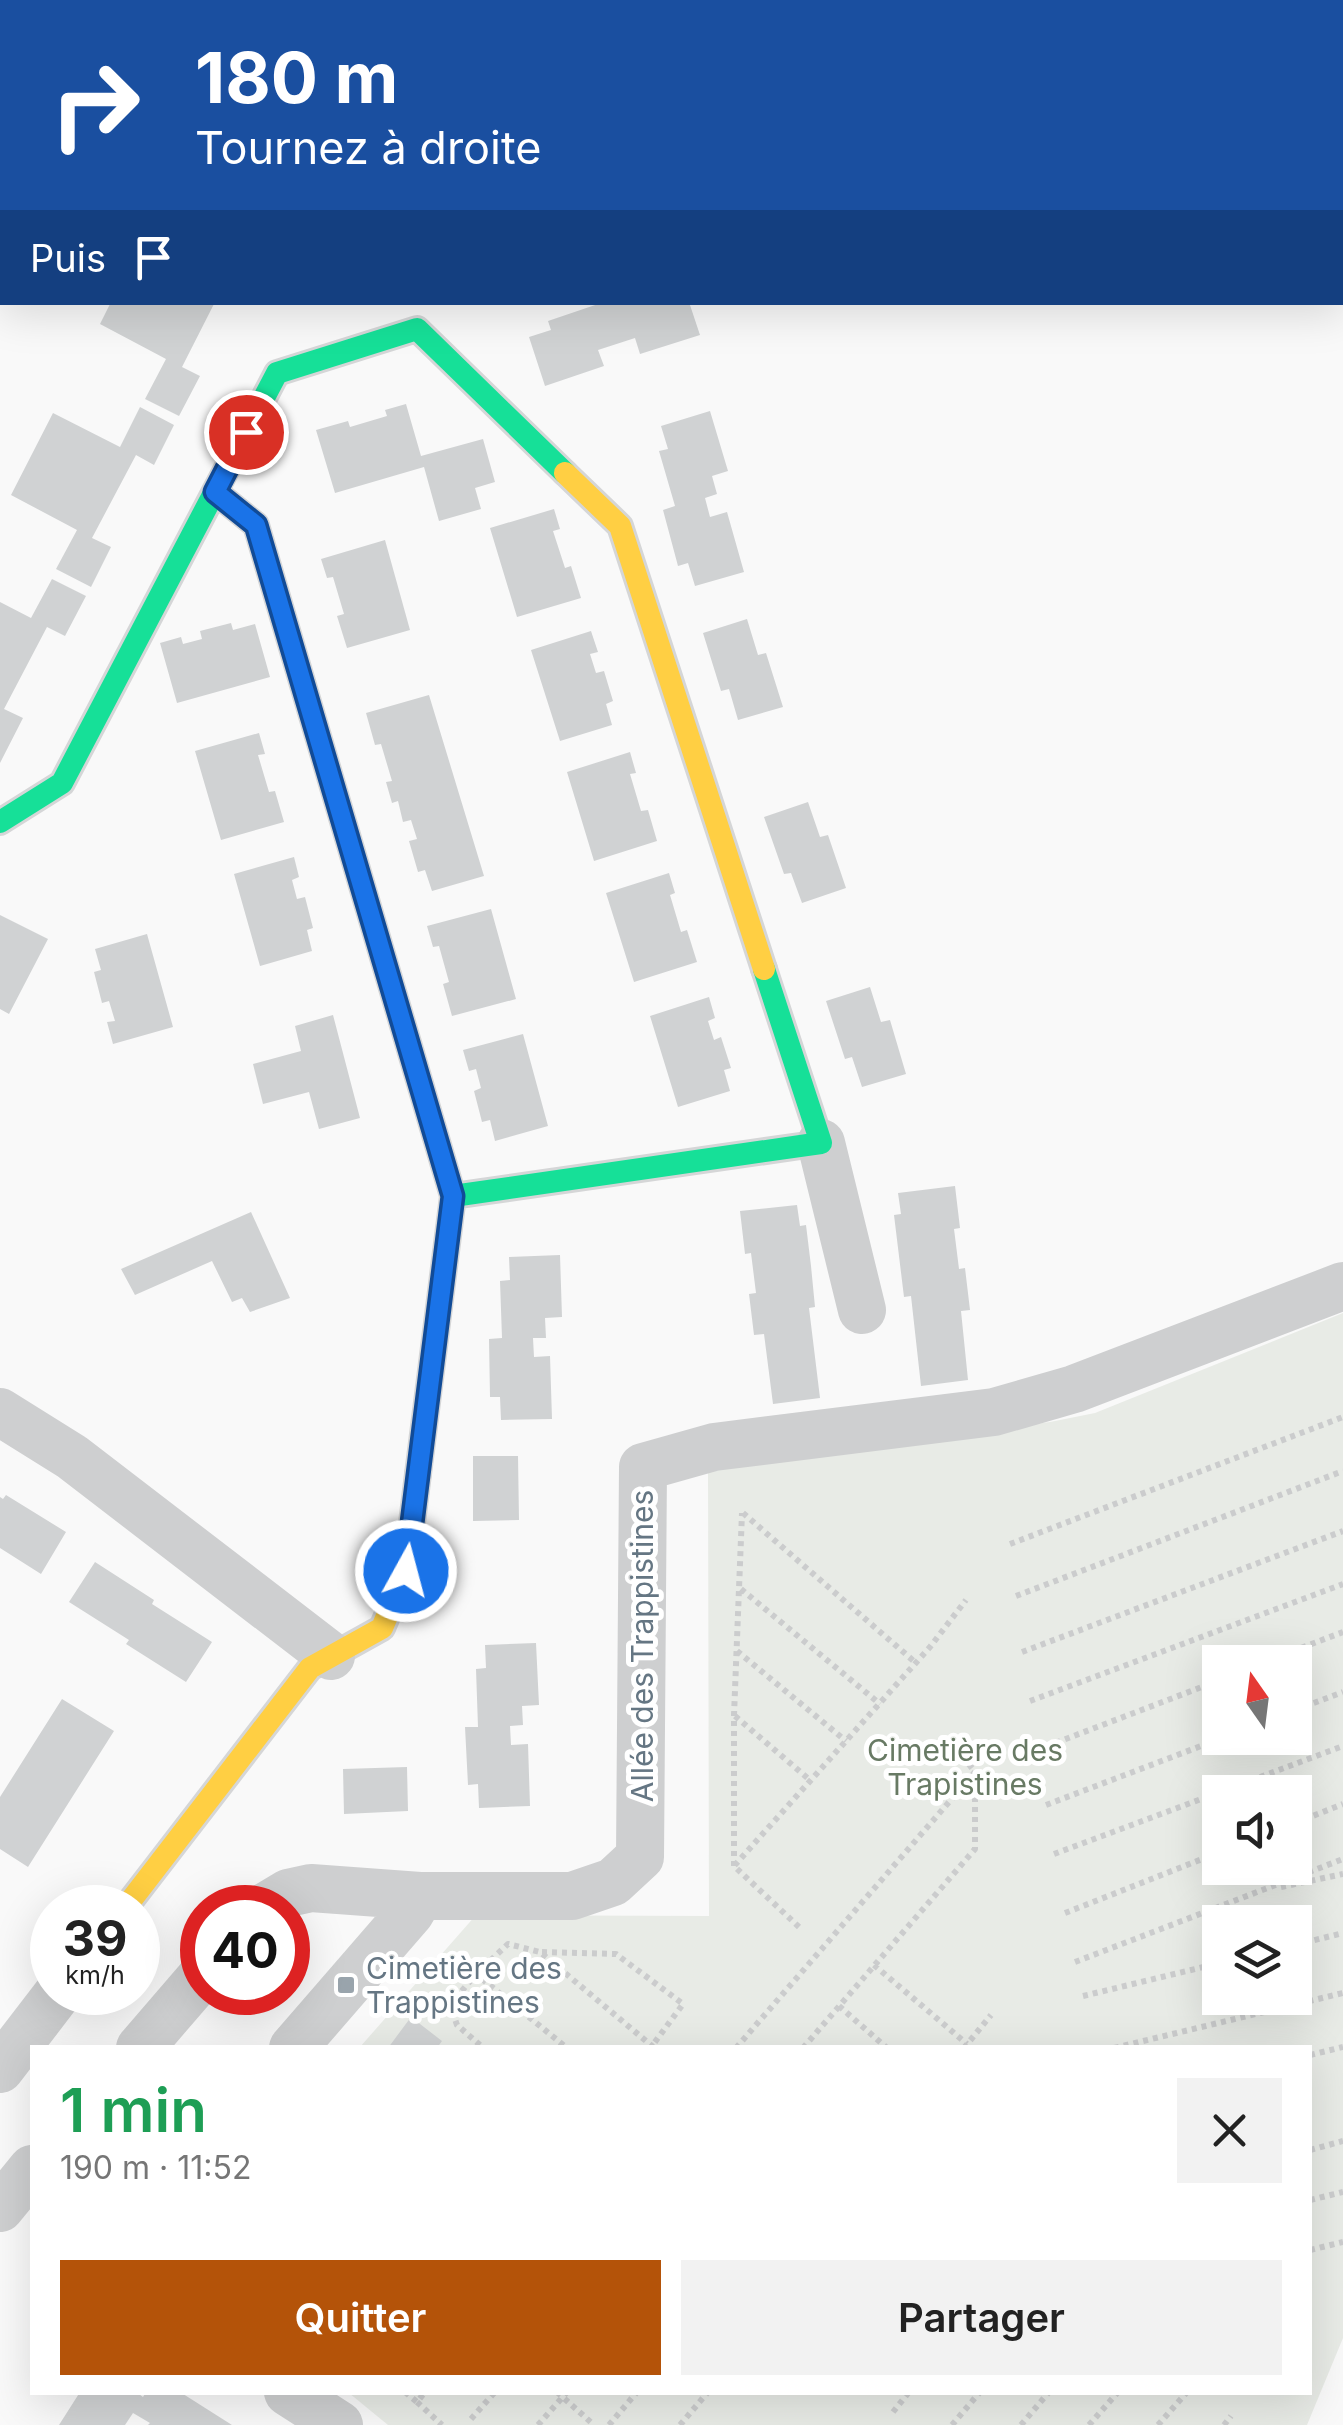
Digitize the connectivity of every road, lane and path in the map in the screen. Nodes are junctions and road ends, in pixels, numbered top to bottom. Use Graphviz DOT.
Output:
graph roads {
  1 [pos="215,492"];
  2 [pos="0,822"];
  3 [pos="821,1143"];
  4 [pos="453,1196"];
  5 [pos="1343,1286"];
  6 [pos="862,1310"];
  7 [pos="0,1412"];
  8 [pos="1343,1418"];
  9 [pos="1343,1471"];
  10 [pos="1343,1531"];
  11 [pos="1010,1544"];
  12 [pos="1343,1584"];
  13 [pos="740,1588"];
  14 [pos="1016,1596"];
  15 [pos="966,1600"];
  16 [pos="1343,1632"];
  17 [pos="1309,1645"];
  18 [pos="736,1650"];
  19 [pos="1022,1652"];
  20 [pos="331,1656"];
  21 [pos="916,1662"];
  22 [pos="1202,1687"];
  23 [pos="1343,1692"];
  24 [pos="1030,1700"];
  25 [pos="880,1704"];
  26 [pos="1312,1704"];
  27 [pos="734,1715"];
  28 [pos="846,1741"];
  29 [pos="1202,1746"];
  30 [pos="1343,1746"];
  31 [pos="956,1748"];
  32 [pos="1038,1750"];
  33 [pos="974,1772"];
  34 [pos="812,1781"];
  35 [pos="1343,1804"];
  36 [pos="1046,1805"];
  37 [pos="1312,1816"];
  38 [pos="1054,1854"];
  39 [pos="1202,1859"];
  40 [pos="1343,1859"];
  41 [pos="734,1866"];
  42 [pos="1343,1874"];
  43 [pos="143,1885"];
  44 [pos="310,1888"];
  45 [pos="1256,1893"];
  46 [pos="420,1896"];
  47 [pos="1065,1912"];
  48 [pos="800,1927"];
  49 [pos="1343,1933"];
  50 [pos="1312,1941"];
  51 [pos="540,1952"];
  52 [pos="1075,1962"];
  53 [pos="874,1965"];
  54 [pos="1202,1967"];
  55 [pos="476,1974"];
  56 [pos="1343,1993"];
  57 [pos="1083,1996"];
  58 [pos="180,2002"];
  59 [pos="839,2006"];
  60 [pos="41,2015"];
  61 [pos="991,2015"];
  62 [pos="143,2045"];
  63 [pos="296,2045"];
  64 [pos="479,2045"];
  65 [pos="563,2045"];
  66 [pos="651,2045"];
  67 [pos="653,2045"];
  68 [pos="739,2045"];
  69 [pos="808,2045"];
  70 [pos="883,2045"];
  71 [pos="964,2045"];
  72 [pos="966,2045"];
  73 [pos="1126,2045"];
  74 [pos="1343,2047"];
  75 [pos="1312,2055"];
  76 [pos="0,2069"];
  77 [pos="1343,2142"];
  78 [pos="1312,2150"];
  79 [pos="30,2172"];
  80 [pos="1343,2192"];
  81 [pos="1312,2200"];
  82 [pos="0,2210"];
  83 [pos="30,2232"];
  84 [pos="1343,2242"];
  85 [pos="1312,2250"];
  86 [pos="293,2395"];
  87 [pos="409,2395"];
  88 [pos="423,2395"];
  89 [pos="492,2395"];
  90 [pos="561,2395"];
  91 [pos="563,2395"];
  92 [pos="634,2395"];
  93 [pos="705,2395"];
  94 [pos="908,2395"];
  95 [pos="977,2395"];
  96 [pos="1046,2395"];
  97 [pos="1115,2395"];
  98 [pos="1183,2395"];
  99 [pos="417,2402"];
  100 [pos="894,2412"];
  101 [pos="1231,2416"];
  102 [pos="471,2419"];
  103 [pos="340,2425"];
  104 [pos="442,2425"];
  105 [pos="538,2425"];
  106 [pos="594,2425"];
  107 [pos="609,2425"];
  108 [pos="680,2425"];
  109 [pos="952,2425"];
  110 [pos="1020,2425"];
  111 [pos="1089,2425"];
  112 [pos="1158,2425"];
  113 [pos="1224,2425"];
  1 -- 2 [label="street"];
  1 -- 3 [label="street"];
  1 -- 4 [label="street"];
  3 -- 4 [label="street"];
  3 -- 6 [label="street"];
  4 -- 20 [label="street"];
  5 -- 46 [label="street, Allée des Trappistines"];
  7 -- 20 [label="street"];
  8 -- 11 [label="path"];
  9 -- 14 [label="path"];
  10 -- 19 [label="path"];
  12 -- 24 [label="path"];
  13 -- 18 [label="path"];
  13 -- 21 [label="path"];
  13 -- 25 [label="path"];
  15 -- 21 [label="path"];
  16 -- 17 [label="path"];
  18 -- 27 [label="path"];
  18 -- 28 [label="path"];
  20 -- 43 [label="street"];
  21 -- 25 [label="path"];
  22 -- 32 [label="path"];
  23 -- 26 [label="path"];
  25 -- 28 [label="path"];
  27 -- 34 [label="path"];
  27 -- 41 [label="path"];
  28 -- 34 [label="path"];
  29 -- 36 [label="path"];
  30 -- 38 [label="path"];
  31 -- 33 [label="path"];
  33 -- 53 [label="path"];
  33 -- 68 [label="path"];
  34 -- 41 [label="path"];
  35 -- 37 [label="path"];
  39 -- 47 [label="path"];
  40 -- 45 [label="path"];
  41 -- 48 [label="path"];
  42 -- 45 [label="path"];
  44 -- 46 [label="street, Allée des Trappistines"];
  45 -- 52 [label="path"];
  46 -- 63 [label="street"];
  49 -- 50 [label="path"];
  51 -- 55 [label="path"];
  51 -- 66 [label="path"];
  51 -- 67 [label="path"];
  53 -- 59 [label="path"];
  53 -- 71 [label="path"];
  54 -- 57 [label="path"];
  55 -- 64 [label="path"];
  55 -- 65 [label="path"];
  56 -- 73 [label="path"];
  58 -- 62 [label="street"];
  59 -- 69 [label="path"];
  59 -- 70 [label="path"];
  60 -- 76 [label="street"];
  61 -- 72 [label="path"];
  74 -- 75 [label="path"];
  77 -- 78 [label="path"];
  79 -- 82 [label="street"];
  80 -- 81 [label="path"];
  82 -- 83 [label="street"];
  84 -- 85 [label="path"];
  86 -- 103 [label="street"];
  87 -- 99 [label="path"];
  88 -- 99 [label="path"];
  89 -- 102 [label="path"];
  90 -- 105 [label="path"];
  91 -- 106 [label="path"];
  92 -- 107 [label="path"];
  93 -- 108 [label="path"];
  94 -- 100 [label="path"];
  95 -- 109 [label="path"];
  96 -- 110 [label="path"];
  97 -- 111 [label="path"];
  98 -- 112 [label="path"];
  99 -- 104 [label="path"];
  101 -- 113 [label="path"];
}
